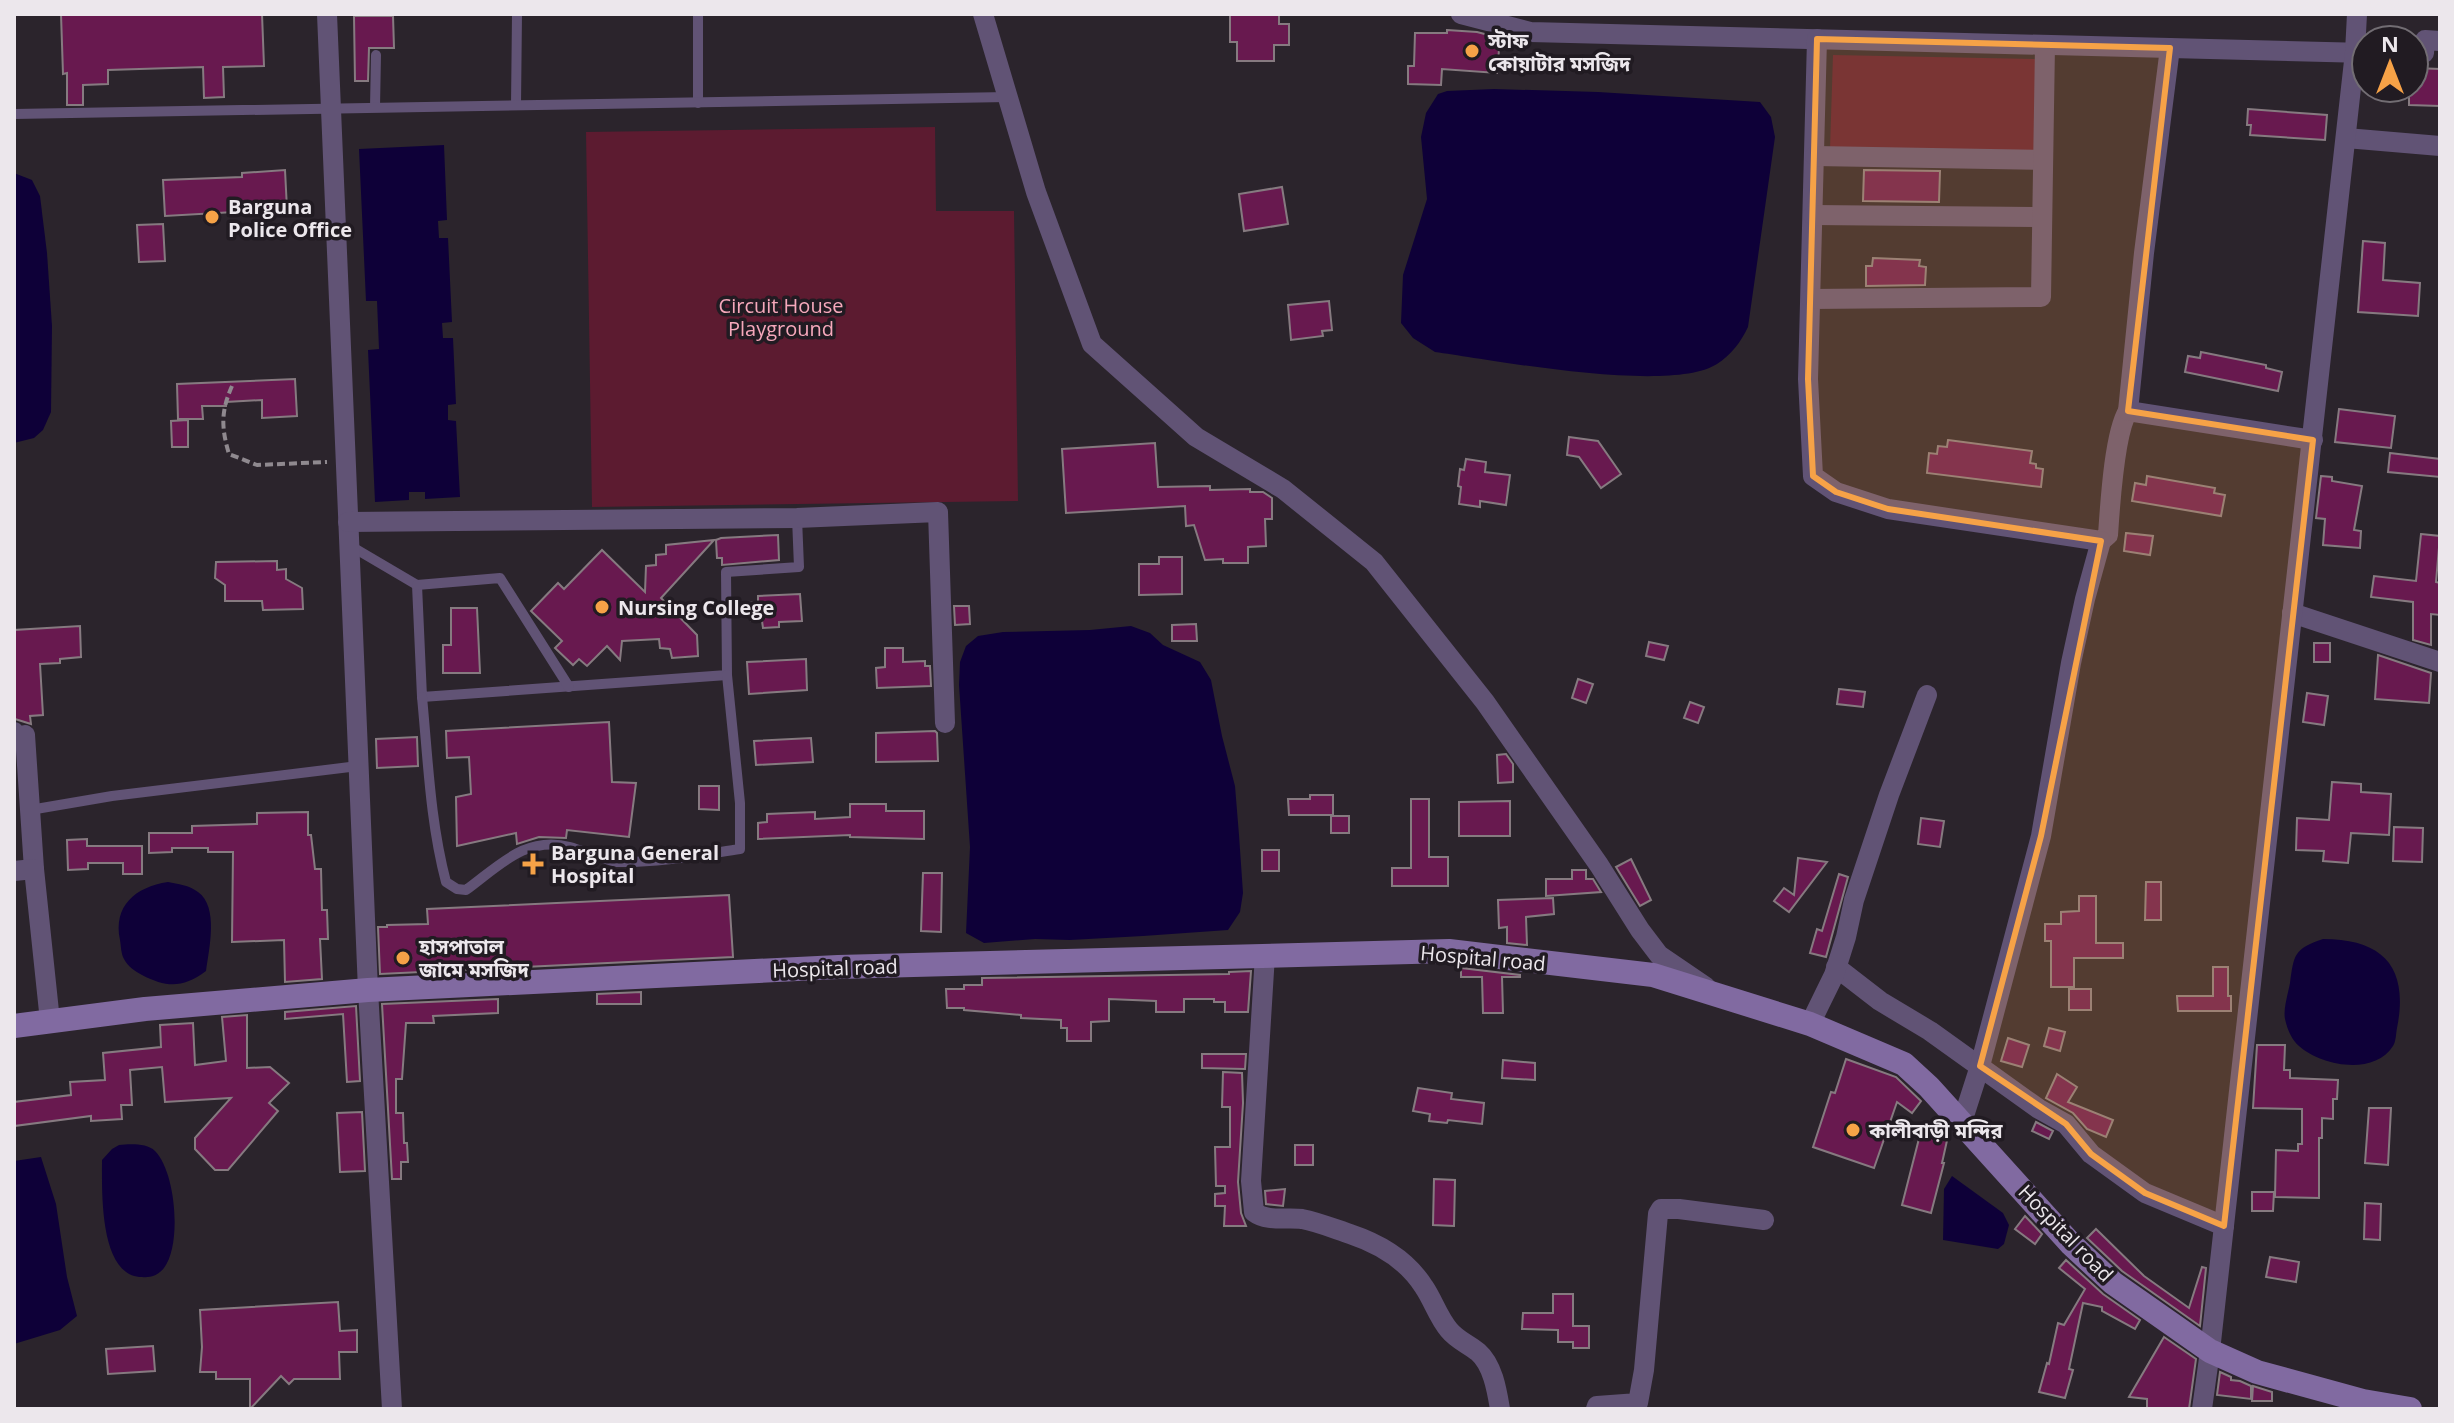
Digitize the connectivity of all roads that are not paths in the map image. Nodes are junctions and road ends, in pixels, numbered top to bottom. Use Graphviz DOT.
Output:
graph roads {
  1 [pos="327,14"];
  2 [pos="517,14"];
  3 [pos="698,14"];
  4 [pos="983,14"];
  5 [pos="1461,14"];
  6 [pos="1817,39"];
  7 [pos="2045,45"];
  8 [pos="2170,48"];
  9 [pos="2350,52"];
  10 [pos="376,55"];
  11 [pos="1008,97"];
  12 [pos="698,103"];
  13 [pos="2352,104"];
  14 [pos="516,105"];
  15 [pos="375,107"];
  16 [pos="331,108"];
  17 [pos="14,114"];
  18 [pos="2346,138"];
  19 [pos="2440,146"];
  20 [pos="1815,156"];
  21 [pos="2043,160"];
  22 [pos="1813,215"];
  23 [pos="2042,217"];
  24 [pos="1811,299"];
  25 [pos="2128,411"];
  26 [pos="2313,440"];
  27 [pos="797,518"];
  28 [pos="348,522"];
  29 [pos="2101,541"];
  30 [pos="349,545"];
  31 [pos="417,585"];
  32 [pos="2292,613"];
  33 [pos="2440,662"];
  34 [pos="727,675"];
  35 [pos="569,687"];
  36 [pos="1927,695"];
  37 [pos="422,697"];
  38 [pos="945,723"];
  39 [pos="14,732"];
  40 [pos="358,766"];
  41 [pos="30,810"];
  42 [pos="24,870"];
  43 [pos="1265,955"];
  44 [pos="1835,971"];
  45 [pos="368,990"];
  46 [pos="1720,996"];
  47 [pos="1813,1020"];
  48 [pos="50,1021"];
  49 [pos="14,1026"];
  50 [pos="1980,1066"];
  51 [pos="1962,1122"];
  52 [pos="1764,1220"];
  53 [pos="2224,1226"];
  54 [pos="2210,1351"];
  55 [pos="392,1409"];
  56 [pos="1500,1409"];
  57 [pos="1596,1409"];
  58 [pos="2202,1409"];
  59 [pos="2410,1409"];
  1 -- 16 [label="street"];
  2 -- 14 [label="lane"];
  3 -- 12 [label="lane"];
  4 -- 11 [label="street"];
  5 -- 6 [label="street"];
  6 -- 7 [label="street"];
  6 -- 20 [label="street"];
  7 -- 8 [label="street"];
  7 -- 21 [label="street"];
  8 -- 9 [label="street"];
  8 -- 25 [label="street"];
  10 -- 15 [label="lane"];
  11 -- 12 [label="lane"];
  11 -- 46 [label="street"];
  12 -- 14 [label="lane"];
  13 -- 18 [label="street"];
  14 -- 15 [label="lane"];
  15 -- 16 [label="lane"];
  16 -- 17 [label="lane"];
  16 -- 28 [label="street"];
  18 -- 19 [label="street"];
  18 -- 26 [label="street"];
  20 -- 21 [label="street"];
  20 -- 22 [label="street"];
  21 -- 23 [label="street"];
  22 -- 23 [label="street"];
  22 -- 24 [label="street"];
  23 -- 24 [label="street"];
  24 -- 29 [label="street"];
  25 -- 26 [label="street"];
  25 -- 29 [label="street"];
  26 -- 32 [label="street"];
  27 -- 28 [label="street"];
  27 -- 34 [label="lane"];
  27 -- 38 [label="street"];
  28 -- 30 [label="street"];
  29 -- 50 [label="street"];
  30 -- 31 [label="lane"];
  30 -- 40 [label="street"];
  31 -- 35 [label="lane"];
  31 -- 37 [label="lane"];
  32 -- 33 [label="street"];
  32 -- 53 [label="street"];
  34 -- 35 [label="lane"];
  34 -- 37 [label="lane"];
  35 -- 37 [label="lane"];
  36 -- 44 [label="street"];
  39 -- 41 [label="street"];
  40 -- 41 [label="lane"];
  40 -- 45 [label="street"];
  41 -- 42 [label="street"];
  42 -- 48 [label="street"];
  43 -- 45 [label="street, Hospital road"];
  43 -- 46 [label="street, Hospital road"];
  43 -- 56 [label="street"];
  44 -- 47 [label="street"];
  44 -- 50 [label="street"];
  45 -- 48 [label="street, Hospital road"];
  45 -- 55 [label="street"];
  46 -- 47 [label="street, Hospital road"];
  47 -- 51 [label="street, Hospital road"];
  48 -- 49 [label="street, Hospital road"];
  50 -- 51 [label="street"];
  50 -- 53 [label="street"];
  51 -- 54 [label="street, Hospital road"];
  52 -- 57 [label="street"];
  53 -- 54 [label="street"];
  54 -- 58 [label="street"];
  54 -- 59 [label="street, Hospital road"];
}
